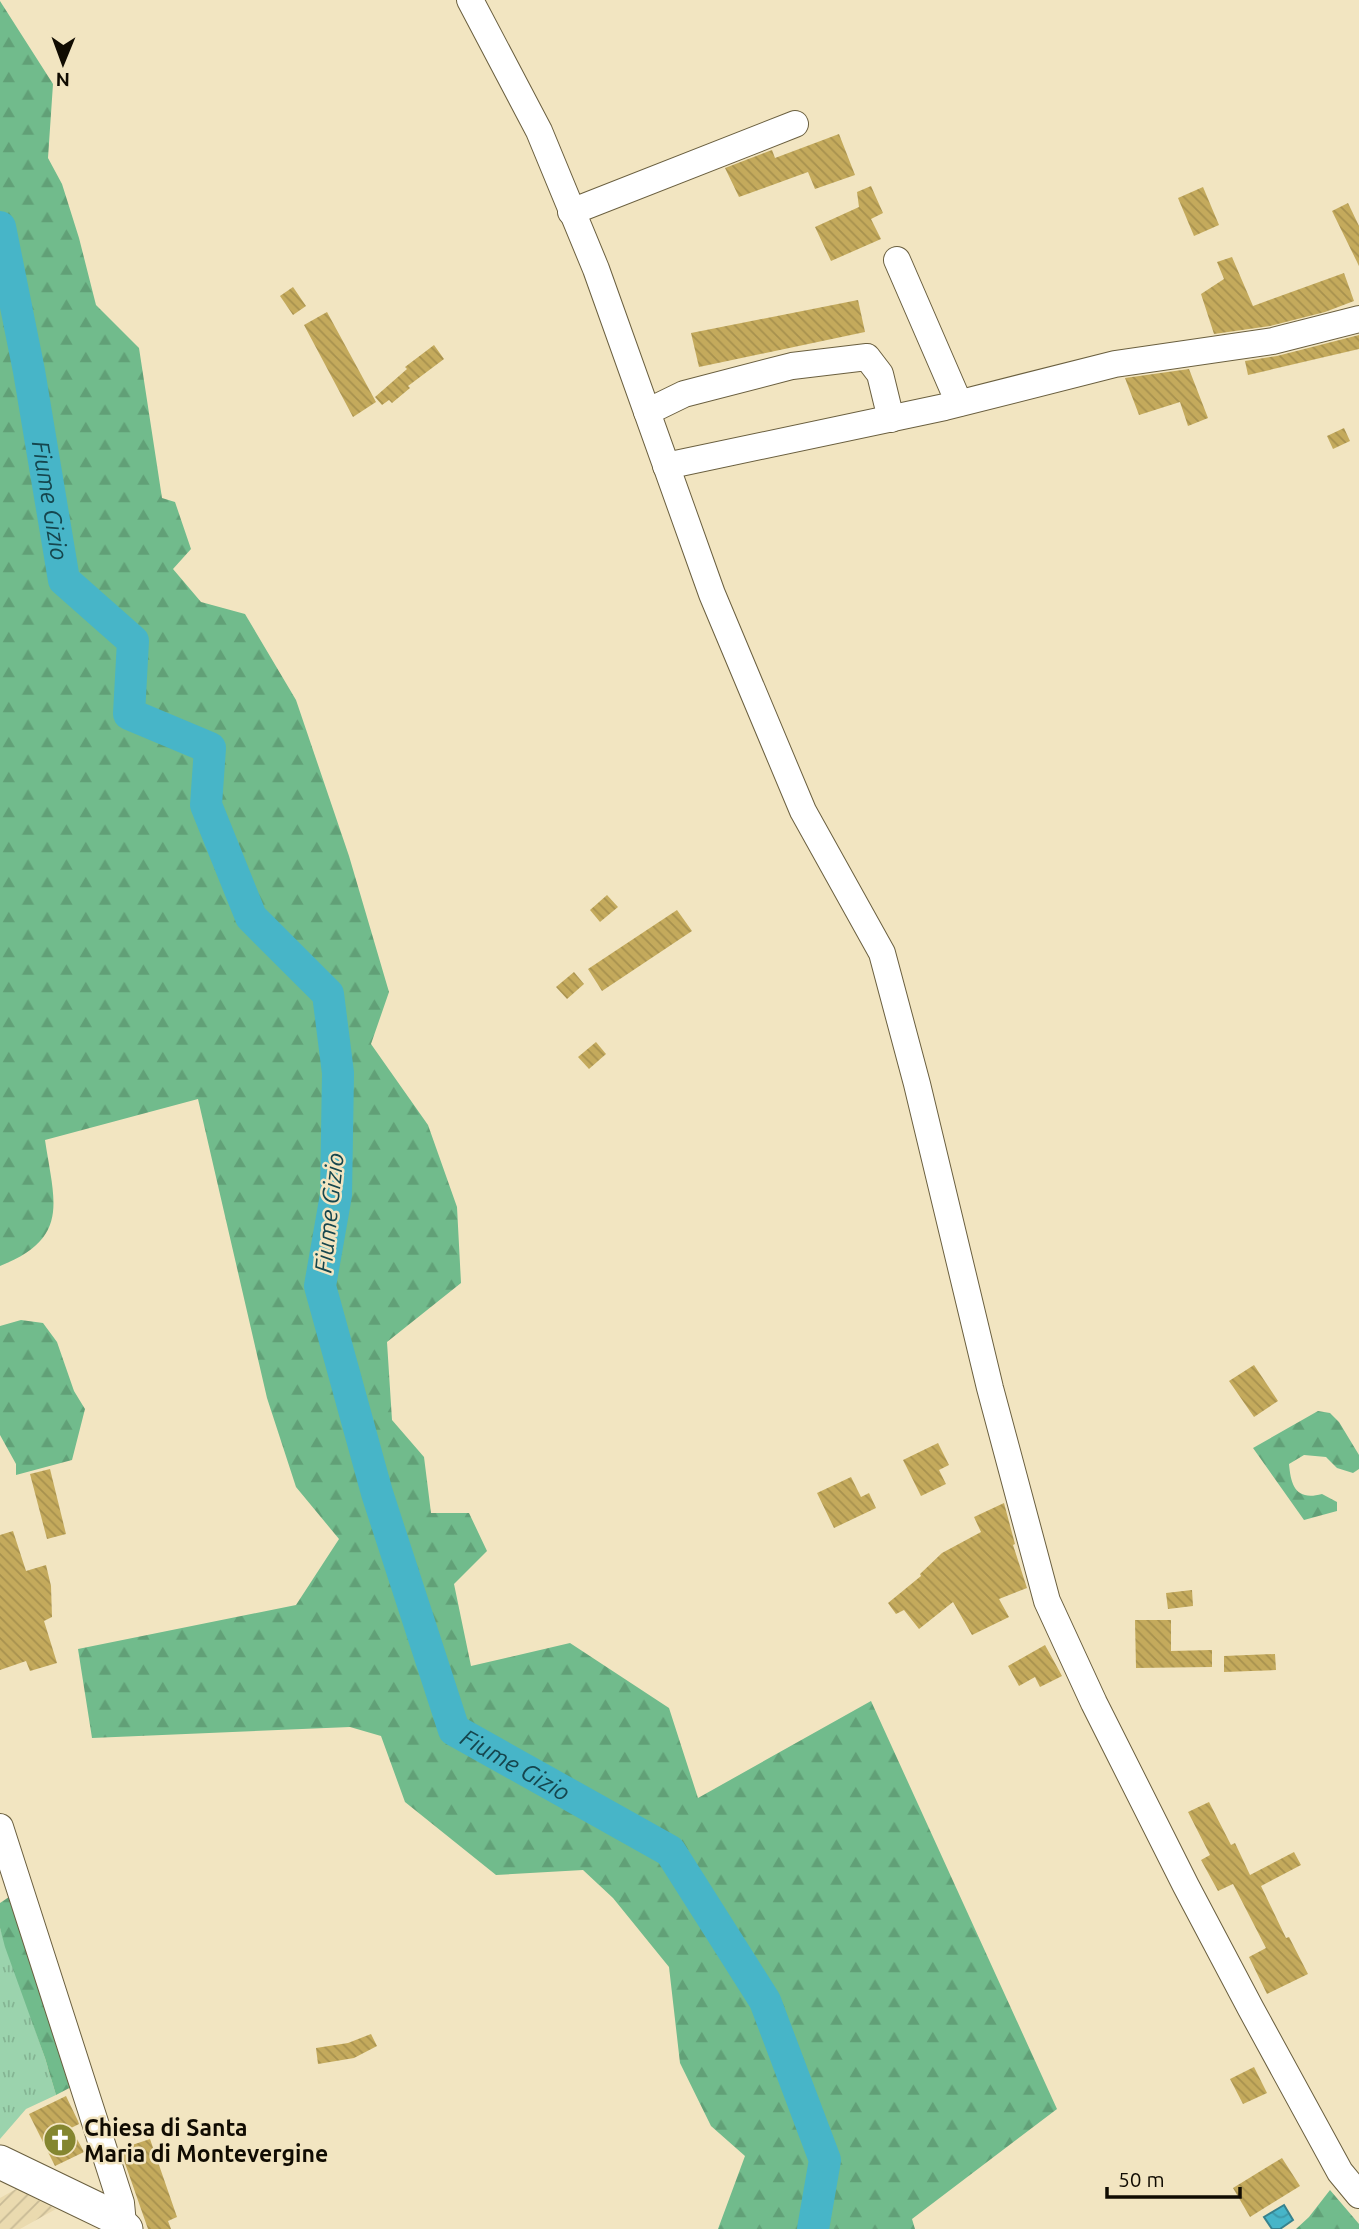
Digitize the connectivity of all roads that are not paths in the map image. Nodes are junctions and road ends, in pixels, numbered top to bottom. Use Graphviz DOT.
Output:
graph roads {
  1 [pos="470,0"];
  2 [pos="794,124"];
  3 [pos="571,212"];
  4 [pos="897,260"];
  5 [pos="1359,319"];
  6 [pos="959,403"];
  7 [pos="647,412"];
  8 [pos="891,418"];
  9 [pos="666,466"];
  10 [pos="0,1827"];
  11 [pos="0,2162"];
  12 [pos="109,2165"];
  13 [pos="1359,2195"];
  14 [pos="84,2203"];
  15 [pos="125,2227"];
  1 -- 3 [label="street"];
  2 -- 3 [label="street"];
  3 -- 7 [label="street"];
  4 -- 6 [label="street"];
  5 -- 6 [label="street"];
  6 -- 8 [label="street"];
  7 -- 8 [label="street"];
  7 -- 9 [label="street"];
  8 -- 9 [label="street"];
  9 -- 13 [label="street"];
  10 -- 12 [label="street"];
  11 -- 14 [label="main road"];
  12 -- 14 [label="street"];
  12 -- 15 [label="street"];
  14 -- 15 [label="main road"];
}
